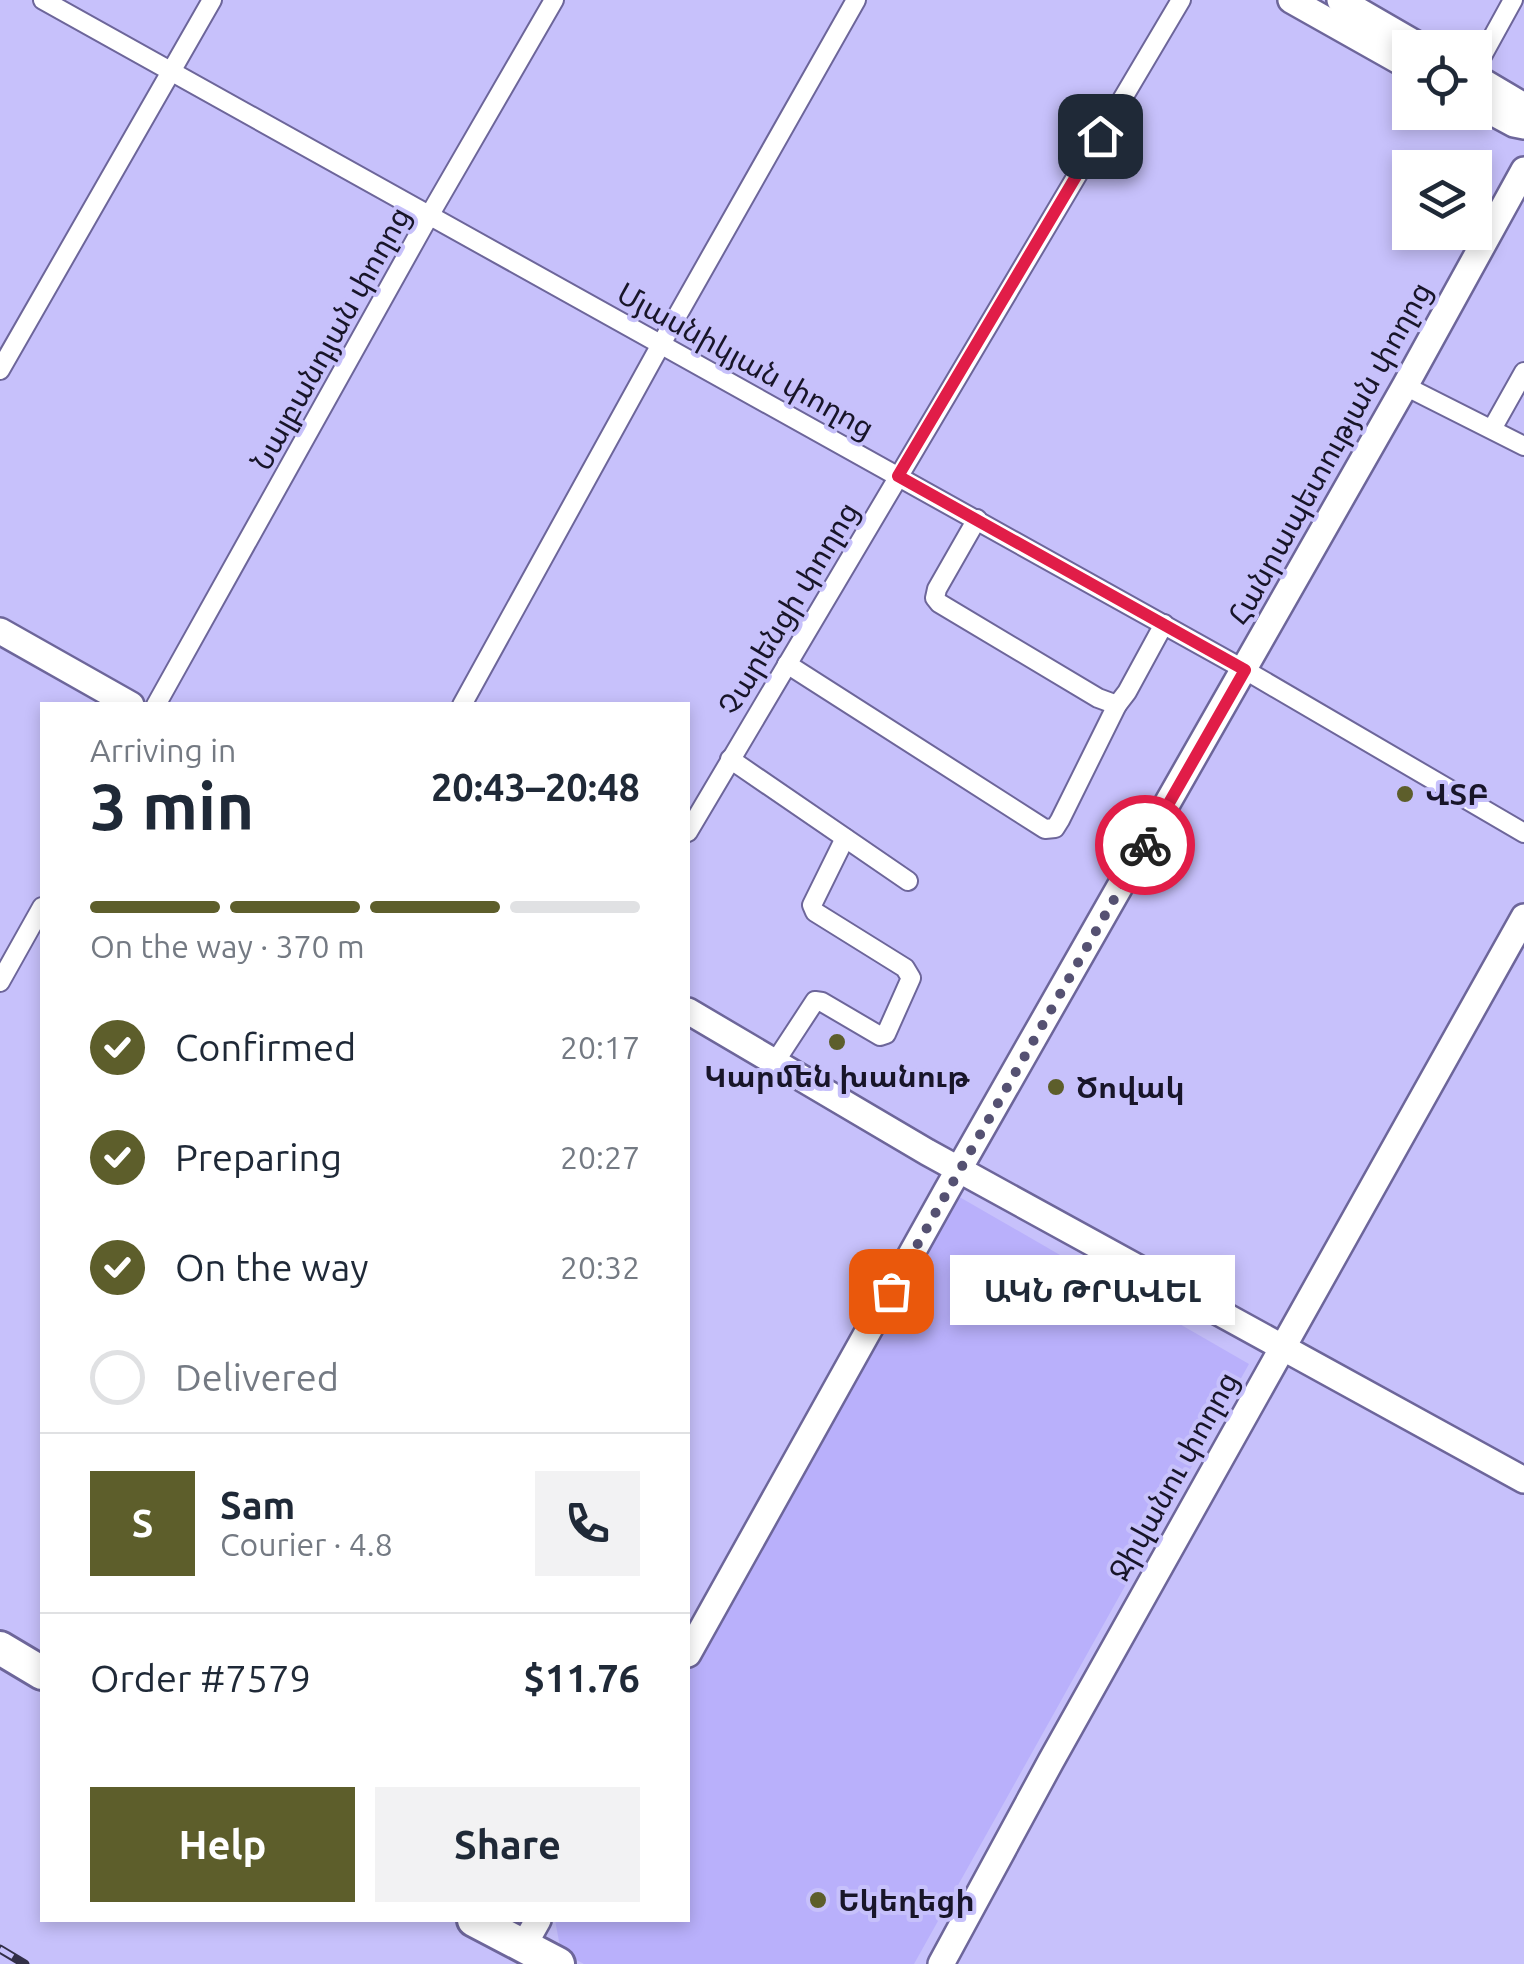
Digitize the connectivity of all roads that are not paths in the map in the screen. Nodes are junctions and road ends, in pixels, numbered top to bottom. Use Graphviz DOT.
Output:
graph roads {
  1 [pos="43,0"];
  2 [pos="212,0"];
  3 [pos="554,0"];
  4 [pos="856,0"];
  5 [pos="1180,0"];
  6 [pos="1291,0"];
  7 [pos="1340,0"];
  8 [pos="1510,1"];
  9 [pos="1374,33"];
  10 [pos="1492,35"];
  11 [pos="1392,39"];
  12 [pos="1392,50"];
  13 [pos="170,72"];
  14 [pos="1492,87"];
  15 [pos="1524,106"];
  16 [pos="1492,112"];
  17 [pos="1524,126"];
  18 [pos="1524,170"];
  19 [pos="429,216"];
  20 [pos="660,346"];
  21 [pos="0,370"];
  22 [pos="1524,372"];
  23 [pos="1405,386"];
  24 [pos="1492,430"];
  25 [pos="1524,446"];
  26 [pos="898,476"];
  27 [pos="976,519"];
  28 [pos="1164,624"];
  29 [pos="0,631"];
  30 [pos="787,664"];
  31 [pos="1245,670"];
  32 [pos="126,702"];
  33 [pos="158,702"];
  34 [pos="464,702"];
  35 [pos="1117,704"];
  36 [pos="730,759"];
  37 [pos="690,829"];
  38 [pos="1524,832"];
  39 [pos="845,838"];
  40 [pos="908,881"];
  41 [pos="40,910"];
  42 [pos="1524,916"];
  43 [pos="0,982"];
  44 [pos="690,1012"];
  45 [pos="774,1062"];
  46 [pos="960,1169"];
  47 [pos="1283,1346"];
  48 [pos="1524,1479"];
  49 [pos="0,1648"];
  50 [pos="690,1650"];
  51 [pos="40,1672"];
  52 [pos="484,1922"];
  53 [pos="531,1932"];
  54 [pos="558,1964"];
  55 [pos="942,1964"];
  1 -- 13 [label="street, Մյասնիկյան փողոց"];
  2 -- 13 [label="street"];
  3 -- 19 [label="street, Նալբանդյան փողոց"];
  4 -- 20 [label="street"];
  5 -- 26 [label="street, Չարենցի փողոց"];
  6 -- 9 [label="street"];
  7 -- 9 [label="street"];
  8 -- 10 [label="street"];
  9 -- 11 [label="street"];
  9 -- 12 [label="street"];
  13 -- 19 [label="street, Մյասնիկյան փողոց"];
  13 -- 21 [label="street"];
  14 -- 15 [label="street"];
  16 -- 17 [label="street"];
  18 -- 23 [label="street, Հանրապետության փողոց"];
  19 -- 20 [label="street, Մյասնիկյան փողոց"];
  19 -- 33 [label="street, Նալբանդյան փողոց"];
  20 -- 26 [label="street, Մյասնիկյան փողոց"];
  20 -- 34 [label="street"];
  22 -- 24 [label="street"];
  23 -- 24 [label="street"];
  23 -- 31 [label="street, Հանրապետության փողոց"];
  24 -- 25 [label="street"];
  26 -- 27 [label="street, Մյասնիկյան փողոց"];
  26 -- 30 [label="street, Չարենցի փողոց"];
  27 -- 28 [label="street, Մյասնիկյան փողոց"];
  27 -- 35 [label="street"];
  28 -- 31 [label="street, Մյասնիկյան փողոց"];
  28 -- 35 [label="street"];
  29 -- 32 [label="street"];
  30 -- 35 [label="street"];
  30 -- 36 [label="street, Չարենցի փողոց"];
  31 -- 38 [label="street, Մյասնիկյան փողոց"];
  31 -- 46 [label="street, Հանրապետության փողոց"];
  36 -- 37 [label="street, Չարենցի փողոց"];
  36 -- 39 [label="street"];
  39 -- 40 [label="street"];
  39 -- 45 [label="street"];
  41 -- 43 [label="street"];
  42 -- 47 [label="street, Ջիվանու փողոց"];
  44 -- 45 [label="street"];
  45 -- 46 [label="street"];
  46 -- 47 [label="street"];
  46 -- 50 [label="street, Հանրապետության փողոց"];
  47 -- 48 [label="street"];
  47 -- 55 [label="street, Ջիվանու փողոց"];
  49 -- 51 [label="highway"];
  52 -- 53 [label="highway"];
  53 -- 54 [label="highway"];
}
